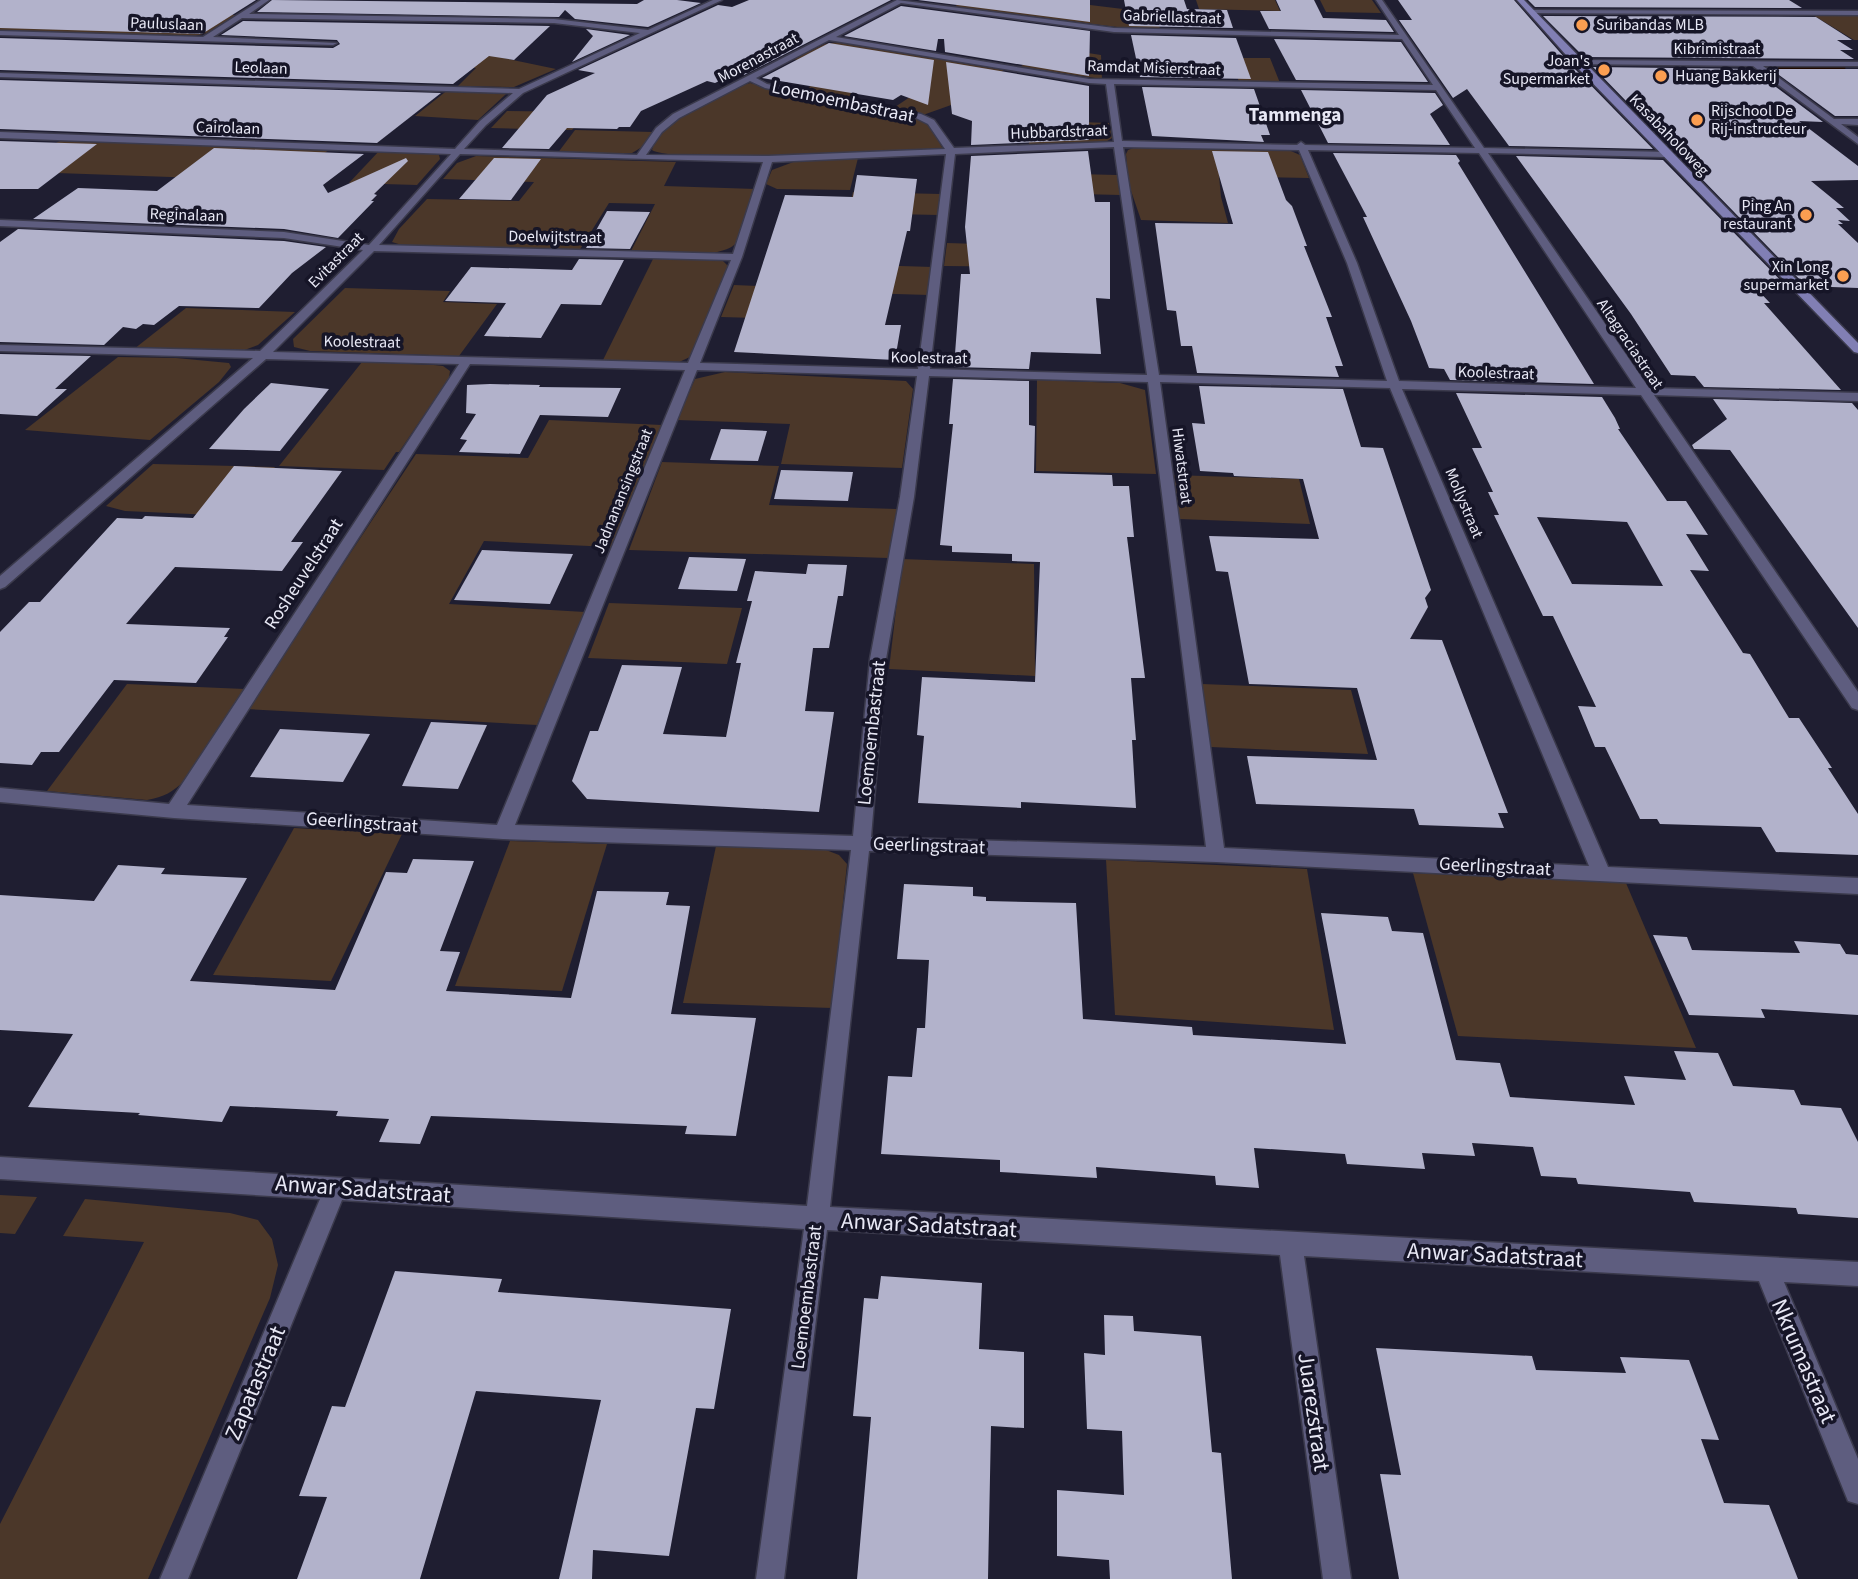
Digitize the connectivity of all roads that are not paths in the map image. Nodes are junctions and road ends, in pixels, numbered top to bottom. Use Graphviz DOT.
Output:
graph roads {
  1 [pos="266,0"];
  2 [pos="719,0"];
  3 [pos="1379,0"];
  4 [pos="1520,0"];
  5 [pos="901,1"];
  6 [pos="1531,12"];
  7 [pos="1858,13"];
  8 [pos="241,16"];
  9 [pos="647,32"];
  10 [pos="0,33"];
  11 [pos="1403,37"];
  12 [pos="829,38"];
  13 [pos="205,39"];
  14 [pos="333,43"];
  15 [pos="1577,62"];
  16 [pos="1756,64"];
  17 [pos="1858,64"];
  18 [pos="0,75"];
  19 [pos="751,78"];
  20 [pos="1110,82"];
  21 [pos="1439,88"];
  22 [pos="520,91"];
  23 [pos="1832,121"];
  24 [pos="1858,122"];
  25 [pos="0,135"];
  26 [pos="1858,141"];
  27 [pos="1119,144"];
  28 [pos="1301,145"];
  29 [pos="1482,150"];
  30 [pos="951,151"];
  31 [pos="455,153"];
  32 [pos="1665,154"];
  33 [pos="640,158"];
  34 [pos="768,159"];
  35 [pos="0,223"];
  36 [pos="371,248"];
  37 [pos="737,257"];
  38 [pos="0,348"];
  39 [pos="1858,350"];
  40 [pos="262,356"];
  41 [pos="467,360"];
  42 [pos="692,367"];
  43 [pos="923,374"];
  44 [pos="1153,379"];
  45 [pos="1395,386"];
  46 [pos="1644,393"];
  47 [pos="1858,397"];
  48 [pos="0,584"];
  49 [pos="1858,704"];
  50 [pos="0,795"];
  51 [pos="174,811"];
  52 [pos="503,832"];
  53 [pos="861,844"];
  54 [pos="1216,855"];
  55 [pos="1601,872"];
  56 [pos="1858,886"];
  57 [pos="0,1168"];
  58 [pos="336,1187"];
  59 [pos="817,1218"];
  60 [pos="1290,1244"];
  61 [pos="1766,1269"];
  62 [pos="1858,1274"];
  63 [pos="1858,1491"];
  64 [pos="174,1579"];
  65 [pos="770,1579"];
  66 [pos="1337,1579"];
  1 -- 8 [label="street"];
  2 -- 9 [label="street, Evitastraat"];
  3 -- 11 [label="street, Altagraciastraat"];
  4 -- 6 [label="street, Kasabaholoweg"];
  5 -- 11 [label="street, Gabriellastraat"];
  5 -- 12 [label="street, Morenastraat"];
  6 -- 7 [label="street"];
  6 -- 15 [label="street, Kasabaholoweg"];
  8 -- 9 [label="street"];
  8 -- 13 [label="street"];
  9 -- 22 [label="street, Evitastraat"];
  10 -- 13 [label="street, Pauluslaan"];
  11 -- 21 [label="street, Altagraciastraat"];
  12 -- 19 [label="street, Morenastraat"];
  12 -- 20 [label="street, Ramdat Misierstraat"];
  13 -- 14 [label="street, Pauluslaan"];
  15 -- 16 [label="street, Kibrimistraat"];
  15 -- 32 [label="street, Kasabaholoweg"];
  16 -- 17 [label="street, Kibrimistraat"];
  16 -- 23 [label="street"];
  18 -- 22 [label="street, Leolaan"];
  19 -- 30 [label="street, Loemoembastraat"];
  19 -- 33 [label="street, Morenastraat"];
  20 -- 21 [label="street, Ramdat Misierstraat"];
  20 -- 27 [label="street, Hiwatstraat"];
  21 -- 29 [label="street, Altagraciastraat"];
  22 -- 31 [label="street, Evitastraat"];
  23 -- 24 [label="street"];
  23 -- 26 [label="street"];
  25 -- 31 [label="street, Cairolaan"];
  27 -- 28 [label="street, Hubbardstraat"];
  27 -- 30 [label="street, Hubbardstraat"];
  27 -- 44 [label="street, Hiwatstraat"];
  28 -- 29 [label="street, Hubbardstraat"];
  28 -- 45 [label="street, Mollystraat"];
  29 -- 32 [label="street, Hubbardstraat"];
  29 -- 46 [label="street, Altagraciastraat"];
  30 -- 34 [label="street, Hubbardstraat"];
  30 -- 43 [label="street, Loemoembastraat"];
  31 -- 33 [label="street, Hubbardstraat"];
  31 -- 36 [label="street, Evitastraat"];
  32 -- 39 [label="street, Kasabaholoweg"];
  33 -- 34 [label="street, Hubbardstraat"];
  34 -- 37 [label="street, Jadnanansingstraat"];
  35 -- 36 [label="street, Reginalaan"];
  36 -- 37 [label="street, Doelwijtstraat"];
  36 -- 40 [label="street, Evitastraat"];
  37 -- 42 [label="street, Jadnanansingstraat"];
  38 -- 40 [label="street, Koolestraat"];
  40 -- 41 [label="street, Koolestraat"];
  40 -- 48 [label="street, Evitastraat"];
  41 -- 42 [label="street, Koolestraat"];
  41 -- 51 [label="street, Rosheuvelstraat"];
  42 -- 43 [label="street, Koolestraat"];
  42 -- 52 [label="street, Jadnanansingstraat"];
  43 -- 44 [label="street, Koolestraat"];
  43 -- 53 [label="street, Loemoembastraat"];
  44 -- 45 [label="street, Koolestraat"];
  44 -- 54 [label="street, Hiwatstraat"];
  45 -- 46 [label="street, Koolestraat"];
  45 -- 55 [label="street, Mollystraat"];
  46 -- 47 [label="street, Koolestraat"];
  46 -- 49 [label="street, Altagraciastraat"];
  50 -- 51 [label="street, Geerlingstraat"];
  51 -- 52 [label="street, Geerlingstraat"];
  52 -- 53 [label="street, Geerlingstraat"];
  53 -- 54 [label="street, Geerlingstraat"];
  53 -- 59 [label="street, Loemoembastraat"];
  54 -- 55 [label="street, Geerlingstraat"];
  55 -- 56 [label="street, Geerlingstraat"];
  57 -- 58 [label="street, Anwar Sadatstraat"];
  58 -- 59 [label="street, Anwar Sadatstraat"];
  58 -- 64 [label="street, Zapatastraat"];
  59 -- 60 [label="street, Anwar Sadatstraat"];
  59 -- 65 [label="street, Loemoembastraat"];
  60 -- 61 [label="street, Anwar Sadatstraat"];
  60 -- 66 [label="street, Juarezstraat"];
  61 -- 62 [label="street, Anwar Sadatstraat"];
  61 -- 63 [label="street, Nkrumastraat"];
}
